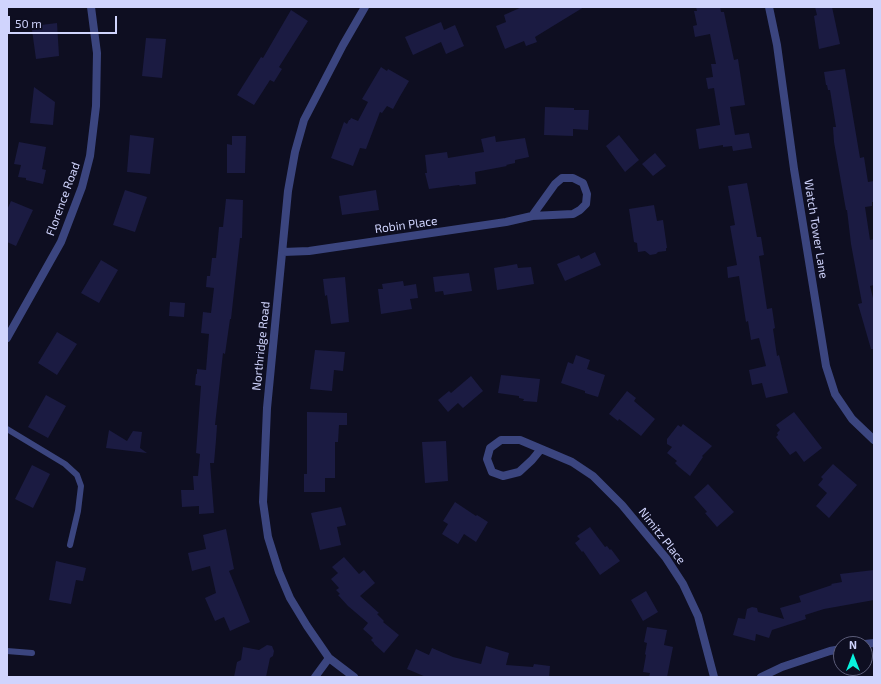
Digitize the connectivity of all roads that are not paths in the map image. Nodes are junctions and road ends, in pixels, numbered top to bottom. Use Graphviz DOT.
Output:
graph roads {
  1 [pos="92,7"];
  2 [pos="365,7"];
  3 [pos="769,7"];
  4 [pos="532,216"];
  5 [pos="283,252"];
  6 [pos="7,338"];
  7 [pos="7,429"];
  8 [pos="874,440"];
  9 [pos="541,450"];
  10 [pos="70,545"];
  11 [pos="833,650"];
  12 [pos="7,651"];
  13 [pos="32,654"];
  14 [pos="329,658"];
  15 [pos="315,677"];
  16 [pos="354,677"];
  17 [pos="714,677"];
  18 [pos="761,677"];
  1 -- 6 [label="street, Florence Road"];
  2 -- 5 [label="street, Northridge Road"];
  3 -- 8 [label="street, Watch Tower Lane"];
  4 -- 4 [label="street, Robin Place"];
  4 -- 5 [label="street, Robin Place"];
  5 -- 14 [label="street, Northridge Road"];
  7 -- 10 [label="lane"];
  9 -- 9 [label="street, Nimitz Place"];
  9 -- 17 [label="street, Nimitz Place"];
  11 -- 18 [label="street"];
  12 -- 13 [label="lane"];
  14 -- 15 [label="street"];
  14 -- 16 [label="street, Northridge Road"];
}
